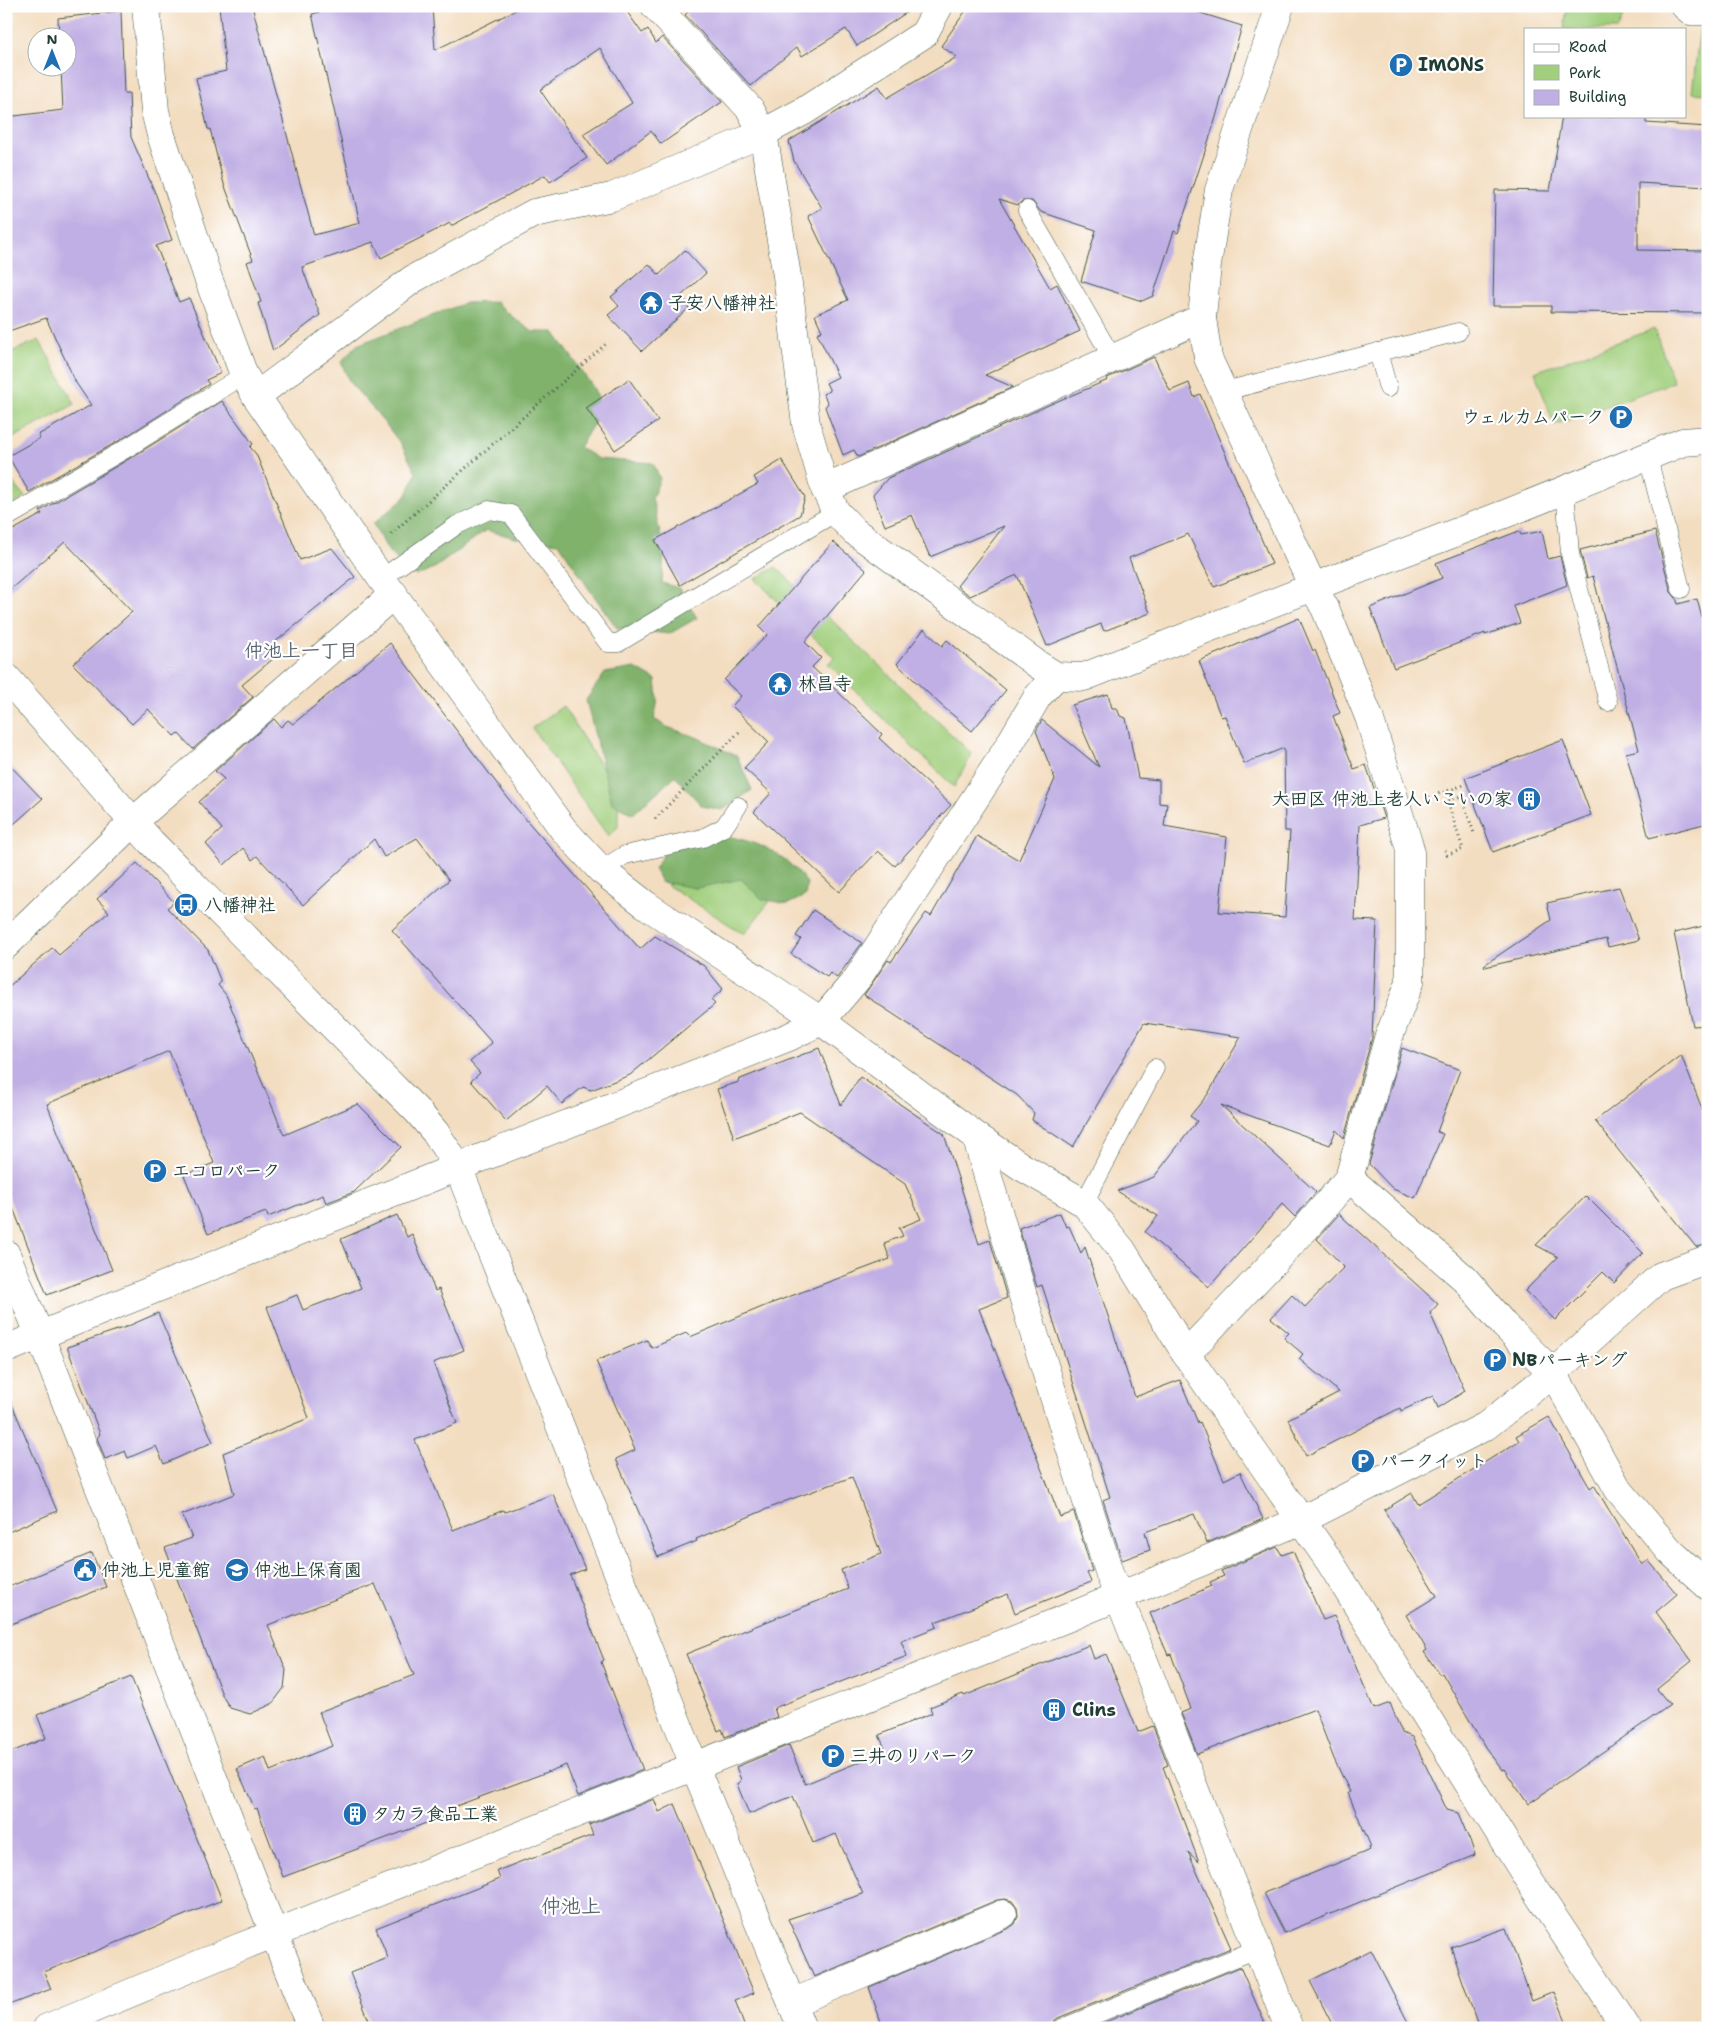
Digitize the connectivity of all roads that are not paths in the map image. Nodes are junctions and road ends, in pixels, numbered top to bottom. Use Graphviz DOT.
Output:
graph roads {
  1 [pos="146,6"];
  2 [pos="939,6"];
  3 [pos="1280,6"];
  4 [pos="1685,6"];
  5 [pos="1708,11"];
  6 [pos="667,12"];
  7 [pos="763,134"];
  8 [pos="1027,210"];
  9 [pos="1202,318"];
  10 [pos="1458,332"];
  11 [pos="1378,352"];
  12 [pos="1113,359"];
  13 [pos="250,385"];
  14 [pos="1388,388"];
  15 [pos="1225,391"];
  16 [pos="1708,440"];
  17 [pos="1648,457"];
  18 [pos="1565,490"];
  19 [pos="831,500"];
  20 [pos="6,518"];
  21 [pos="388,586"];
  22 [pos="1313,587"];
  23 [pos="1681,589"];
  24 [pos="1056,676"];
  25 [pos="6,677"];
  26 [pos="1608,702"];
  27 [pos="738,806"];
  28 [pos="133,822"];
  29 [pos="602,870"];
  30 [pos="6,945"];
  31 [pos="821,1021"];
  32 [pos="1156,1068"];
  33 [pos="976,1136"];
  34 [pos="458,1167"];
  35 [pos="1349,1178"];
  36 [pos="1084,1203"];
  37 [pos="6,1254"];
  38 [pos="1708,1259"];
  39 [pos="40,1336"];
  40 [pos="6,1349"];
  41 [pos="1186,1354"];
  42 [pos="1553,1373"];
  43 [pos="1302,1520"];
  44 [pos="1708,1586"];
  45 [pos="1119,1597"];
  46 [pos="694,1765"];
  47 [pos="1003,1914"];
  48 [pos="274,1935"];
  49 [pos="1257,1949"];
  50 [pos="797,2015"];
  51 [pos="47,2028"];
  52 [pos="311,2028"];
  53 [pos="1062,2028"];
  54 [pos="1289,2028"];
  55 [pos="1627,2028"];
  1 -- 13 [label="street"];
  2 -- 7 [label="street"];
  3 -- 9 [label="street"];
  4 -- 5 [label="street"];
  6 -- 7 [label="street"];
  7 -- 13 [label="street"];
  7 -- 19 [label="street"];
  8 -- 12 [label="lane"];
  9 -- 12 [label="street"];
  9 -- 15 [label="street"];
  10 -- 11 [label="lane"];
  11 -- 14 [label="lane"];
  11 -- 15 [label="lane"];
  12 -- 19 [label="street"];
  13 -- 20 [label="lane"];
  13 -- 21 [label="street"];
  15 -- 22 [label="street"];
  16 -- 17 [label="street"];
  17 -- 18 [label="street"];
  17 -- 23 [label="lane"];
  18 -- 22 [label="street"];
  18 -- 26 [label="lane"];
  19 -- 21 [label="lane"];
  19 -- 24 [label="street"];
  21 -- 28 [label="street"];
  21 -- 29 [label="street"];
  22 -- 24 [label="street"];
  22 -- 35 [label="street"];
  24 -- 31 [label="street"];
  25 -- 28 [label="street"];
  27 -- 29 [label="lane"];
  28 -- 30 [label="street"];
  28 -- 34 [label="street"];
  29 -- 31 [label="street"];
  31 -- 33 [label="street"];
  31 -- 34 [label="street"];
  32 -- 36 [label="lane"];
  33 -- 36 [label="street"];
  33 -- 45 [label="street"];
  34 -- 39 [label="street"];
  34 -- 46 [label="street"];
  35 -- 41 [label="street"];
  35 -- 42 [label="street"];
  36 -- 41 [label="street"];
  37 -- 39 [label="street"];
  38 -- 42 [label="street"];
  39 -- 40 [label="street"];
  39 -- 48 [label="street"];
  41 -- 43 [label="street"];
  42 -- 43 [label="street"];
  42 -- 44 [label="street"];
  43 -- 45 [label="street"];
  43 -- 55 [label="street"];
  45 -- 46 [label="street"];
  45 -- 49 [label="street"];
  46 -- 48 [label="street"];
  46 -- 50 [label="street"];
  47 -- 50 [label="street"];
  48 -- 51 [label="street"];
  48 -- 52 [label="street"];
  49 -- 53 [label="lane"];
  49 -- 54 [label="street"];
}
